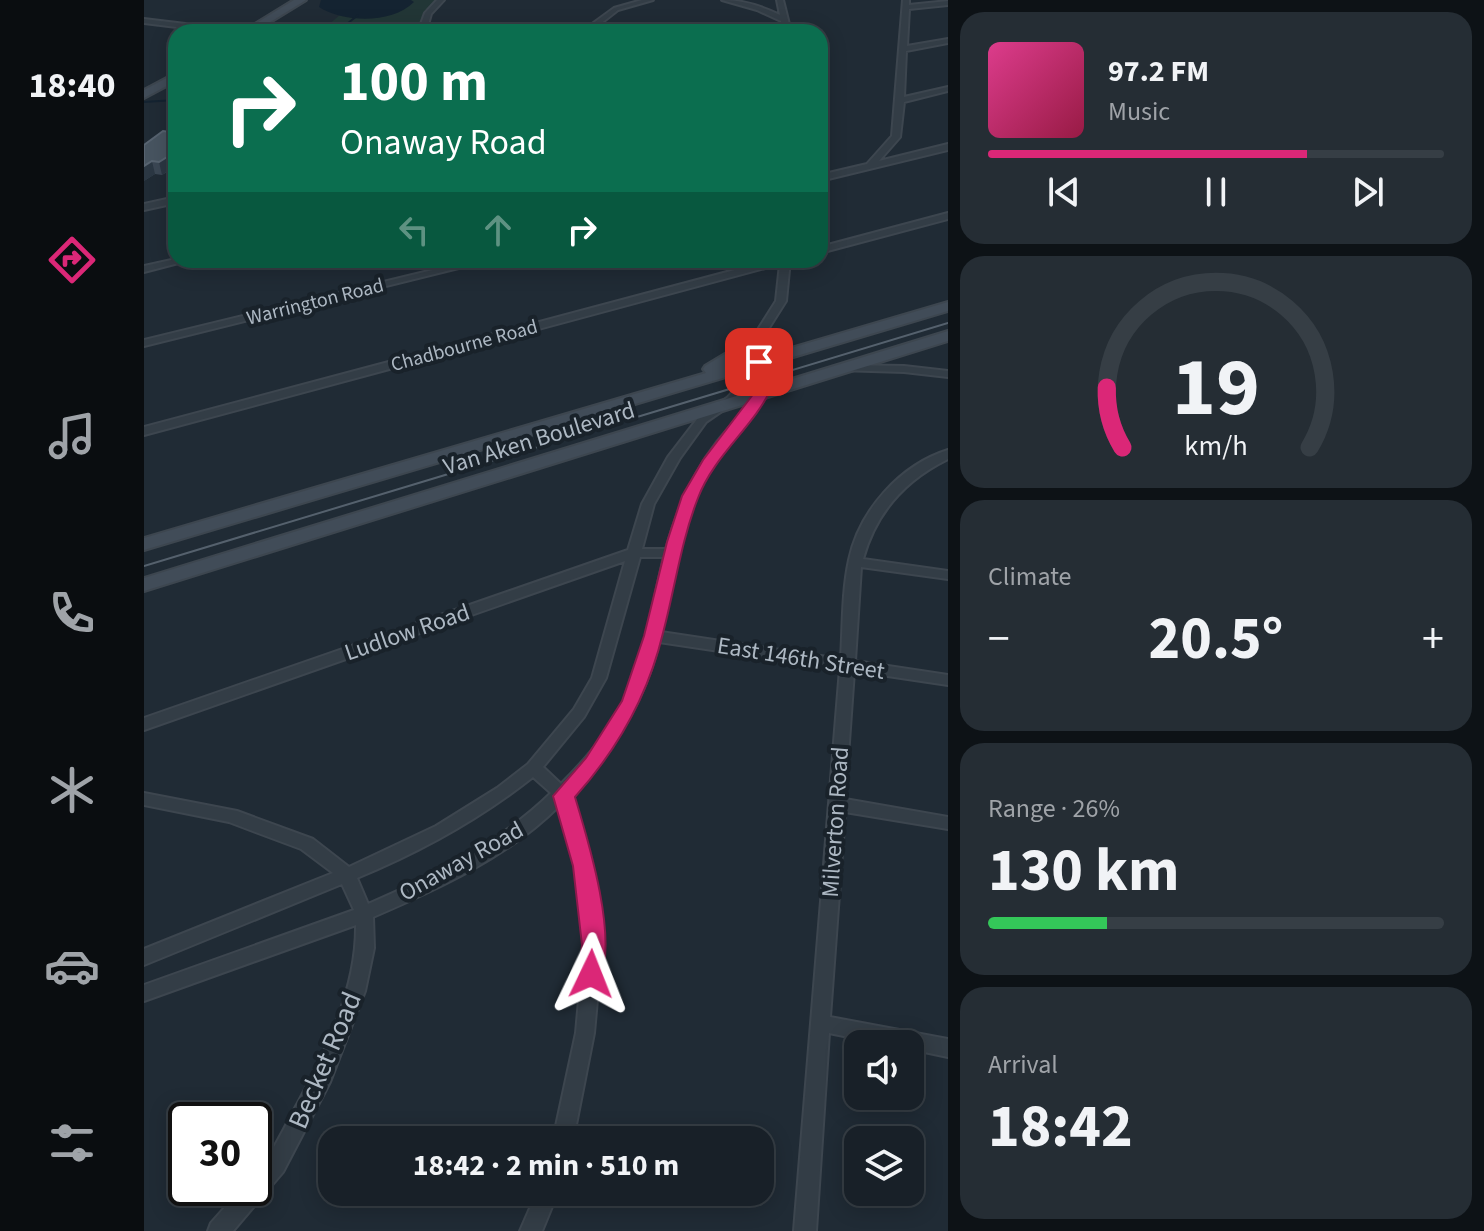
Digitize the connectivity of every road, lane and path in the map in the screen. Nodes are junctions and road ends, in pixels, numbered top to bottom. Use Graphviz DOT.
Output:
graph roads {
  1 [pos="301,0"];
  2 [pos="441,0"];
  3 [pos="650,0"];
  4 [pos="719,0"];
  5 [pos="725,0"];
  6 [pos="731,0"];
  7 [pos="780,0"];
  8 [pos="948,3"];
  9 [pos="616,4"];
  10 [pos="906,4"];
  11 [pos="785,20"];
  12 [pos="144,21"];
  13 [pos="169,24"];
  14 [pos="260,24"];
  15 [pos="425,24"];
  16 [pos="594,24"];
  17 [pos="786,24"];
  18 [pos="948,41"];
  19 [pos="904,49"];
  20 [pos="144,75"];
  21 [pos="168,79"];
  22 [pos="168,82"];
  23 [pos="948,89"];
  24 [pos="144,95"];
  25 [pos="900,100"];
  26 [pos="948,147"];
  27 [pos="871,165"];
  28 [pos="828,176"];
  29 [pos="168,202"];
  30 [pos="144,207"];
  31 [pos="948,216"];
  32 [pos="828,248"];
  33 [pos="168,264"];
  34 [pos="453,268"];
  35 [pos="754,268"];
  36 [pos="783,268"];
  37 [pos="144,269"];
  38 [pos="948,306"];
  39 [pos="948,336"];
  40 [pos="144,343"];
  41 [pos="893,353"];
  42 [pos="754,354"];
  43 [pos="842,368"];
  44 [pos="904,369"];
  45 [pos="948,374"];
  46 [pos="761,394"];
  47 [pos="709,414"];
  48 [pos="667,423"];
  49 [pos="735,427"];
  50 [pos="144,431"];
  51 [pos="690,435"];
  52 [pos="948,454"];
  53 [pos="144,544"];
  54 [pos="634,553"];
  55 [pos="673,553"];
  56 [pos="855,562"];
  57 [pos="948,575"];
  58 [pos="144,585"];
  59 [pos="654,636"];
  60 [pos="847,665"];
  61 [pos="948,680"];
  62 [pos="144,724"];
  63 [pos="534,768"];
  64 [pos="564,796"];
  65 [pos="144,799"];
  66 [pos="837,804"];
  67 [pos="948,823"];
  68 [pos="347,875"];
  69 [pos="364,913"];
  70 [pos="144,957"];
  71 [pos="144,993"];
  72 [pos="819,1023"];
  73 [pos="948,1048"];
  74 [pos="566,1126"];
  75 [pos="542,1206"];
  76 [pos="219,1231"];
  77 [pos="531,1231"];
  78 [pos="805,1231"];
  1 -- 14 [label="main road"];
  2 -- 15 [label="street"];
  3 -- 9 [label="street"];
  4 -- 5 [label="street"];
  5 -- 6 [label="street"];
  5 -- 11 [label="street"];
  7 -- 11 [label="street"];
  8 -- 10 [label="street"];
  9 -- 16 [label="street"];
  10 -- 19 [label="street"];
  11 -- 17 [label="street"];
  12 -- 13 [label="street"];
  18 -- 19 [label="street"];
  19 -- 25 [label="street"];
  20 -- 21 [label="main road"];
  22 -- 24 [label="main road"];
  23 -- 25 [label="street"];
  25 -- 27 [label="street"];
  26 -- 27 [label="street"];
  27 -- 28 [label="street"];
  29 -- 30 [label="street"];
  31 -- 32 [label="street"];
  33 -- 37 [label="street"];
  34 -- 40 [label="street, Warrington Road"];
  35 -- 50 [label="street, Chadbourne Road"];
  36 -- 42 [label="street, Onaway Road"];
  38 -- 42 [label="main road, Van Aken Boulevard"];
  39 -- 41 [label="main road, Van Aken Boulevard"];
  41 -- 43 [label="main road, Van Aken Boulevard"];
  41 -- 44 [label="street"];
  42 -- 46 [label="street"];
  42 -- 47 [label="street, Onaway Road"];
  42 -- 53 [label="main road, Van Aken Boulevard"];
  43 -- 44 [label="street"];
  43 -- 46 [label="main road, Van Aken Boulevard"];
  44 -- 45 [label="street"];
  46 -- 47 [label="main road, Van Aken Boulevard"];
  46 -- 49 [label="street, Onaway Road"];
  47 -- 48 [label="main road, Van Aken Boulevard"];
  47 -- 49 [label="street"];
  47 -- 51 [label="street, Onaway Road"];
  48 -- 51 [label="main road"];
  48 -- 58 [label="main road, Van Aken Boulevard"];
  49 -- 55 [label="street, Onaway Road"];
  51 -- 54 [label="street, Onaway Road"];
  52 -- 56 [label="street, Milverton Road"];
  54 -- 55 [label="street, Ludlow Road"];
  54 -- 62 [label="street, Ludlow Road"];
  54 -- 63 [label="street, Onaway Road"];
  55 -- 59 [label="street, Onaway Road"];
  56 -- 57 [label="street"];
  56 -- 60 [label="street, Milverton Road"];
  59 -- 60 [label="street, East 146th Street"];
  59 -- 64 [label="street, Onaway Road"];
  60 -- 61 [label="street, East 146th Street"];
  60 -- 66 [label="street, Milverton Road"];
  63 -- 64 [label="street"];
  63 -- 68 [label="street, Onaway Road"];
  64 -- 69 [label="street, Onaway Road"];
  64 -- 74 [label="street"];
  65 -- 68 [label="street"];
  66 -- 67 [label="street"];
  66 -- 72 [label="street, Milverton Road"];
  68 -- 69 [label="street"];
  68 -- 70 [label="street, Onaway Road"];
  69 -- 71 [label="street, Onaway Road"];
  69 -- 76 [label="street, Becket Road"];
  72 -- 73 [label="street"];
  72 -- 78 [label="street, Milverton Road"];
  75 -- 77 [label="street"];
}
